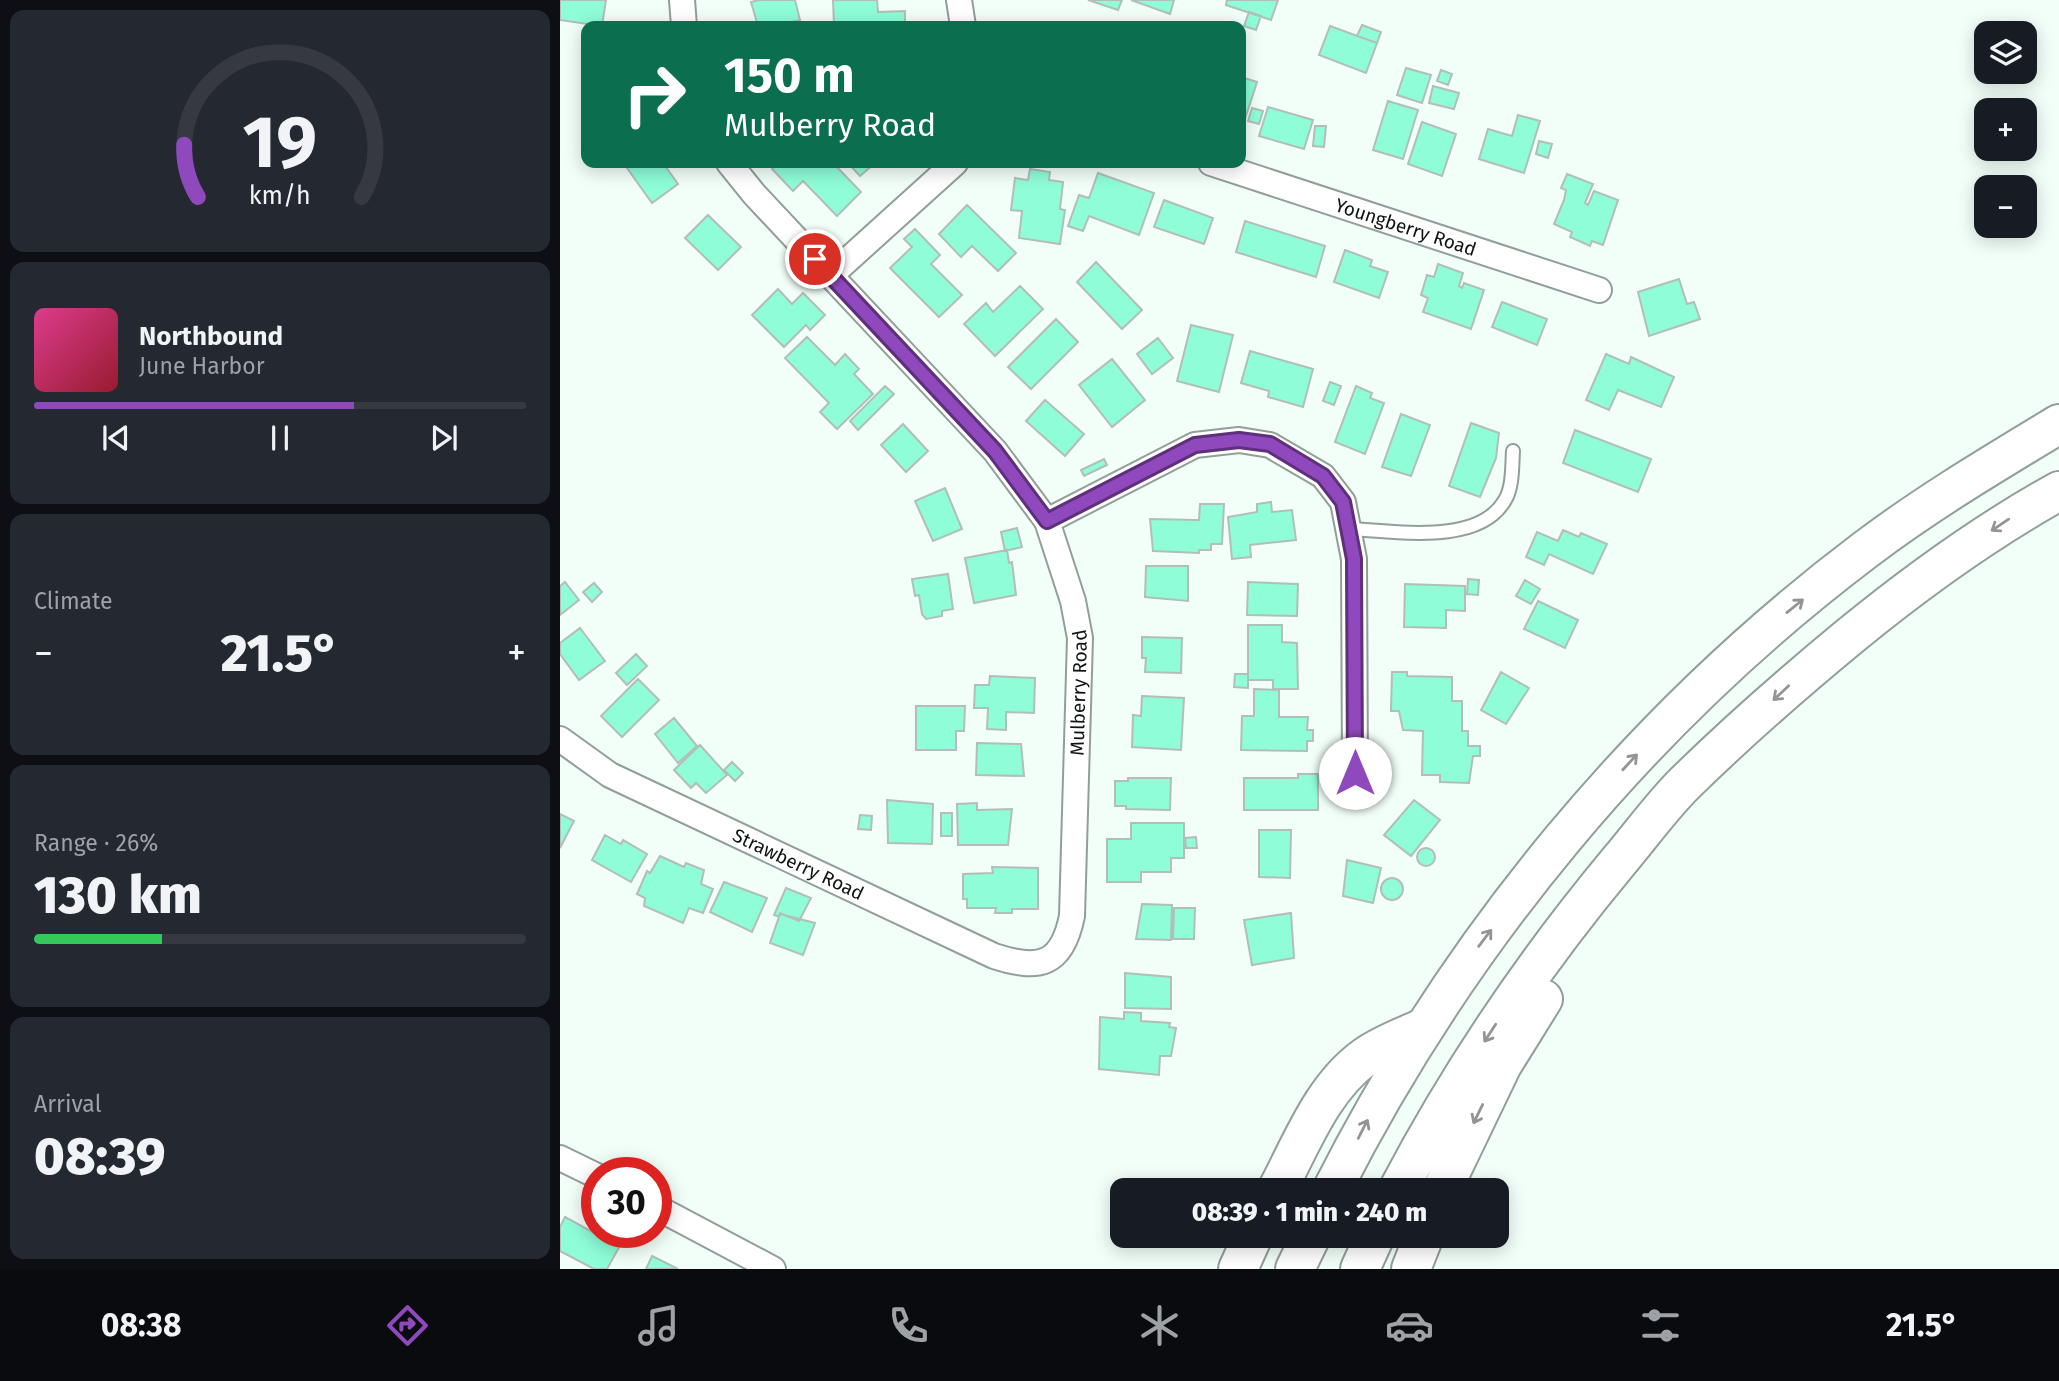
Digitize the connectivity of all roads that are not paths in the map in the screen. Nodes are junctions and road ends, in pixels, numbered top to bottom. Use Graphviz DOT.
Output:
graph roads {
  1 [pos="682,0"];
  2 [pos="959,0"];
  3 [pos="684,21"];
  4 [pos="962,21"];
  5 [pos="733,168"];
  6 [pos="949,168"];
  7 [pos="1226,168"];
  8 [pos="831,275"];
  9 [pos="1599,290"];
  10 [pos="2059,424"];
  11 [pos="1513,451"];
  12 [pos="2059,491"];
  13 [pos="1047,521"];
  14 [pos="1350,529"];
  15 [pos="560,739"];
  16 [pos="1355,773"];
  17 [pos="1682,786"];
  18 [pos="1044,961"];
  19 [pos="1423,1028"];
  20 [pos="560,1158"];
  21 [pos="581,1169"];
  22 [pos="1283,1178"];
  23 [pos="1338,1178"];
  24 [pos="1404,1178"];
  25 [pos="1447,1178"];
  26 [pos="672,1215"];
  27 [pos="1248,1248"];
  28 [pos="1305,1248"];
  29 [pos="1370,1248"];
  30 [pos="1419,1248"];
  31 [pos="773,1269"];
  32 [pos="1238,1269"];
  33 [pos="1295,1269"];
  34 [pos="1360,1269"];
  35 [pos="1411,1269"];
  1 -- 3 [label="street"];
  2 -- 4 [label="street"];
  5 -- 8 [label="street, Mulberry Road"];
  6 -- 8 [label="street"];
  7 -- 9 [label="street, Youngberry Road"];
  8 -- 13 [label="street, Mulberry Road"];
  19 -- 10 [label="highway, one-way"];
  11 -- 14 [label="lane"];
  12 -- 17 [label="highway, one-way"];
  13 -- 14 [label="street"];
  13 -- 18 [label="street, Mulberry Road"];
  14 -- 16 [label="street"];
  15 -- 18 [label="street, Strawberry Road"];
  17 -- 24 [label="highway, one-way"];
  17 -- 25 [label="highway, one-way"];
  19 -- 22 [label="highway"];
  23 -- 19 [label="highway, one-way"];
  20 -- 21 [label="street"];
  26 -- 31 [label="street"];
  27 -- 32 [label="highway"];
  28 -- 33 [label="highway"];
  29 -- 34 [label="highway"];
  30 -- 35 [label="highway"];
}
